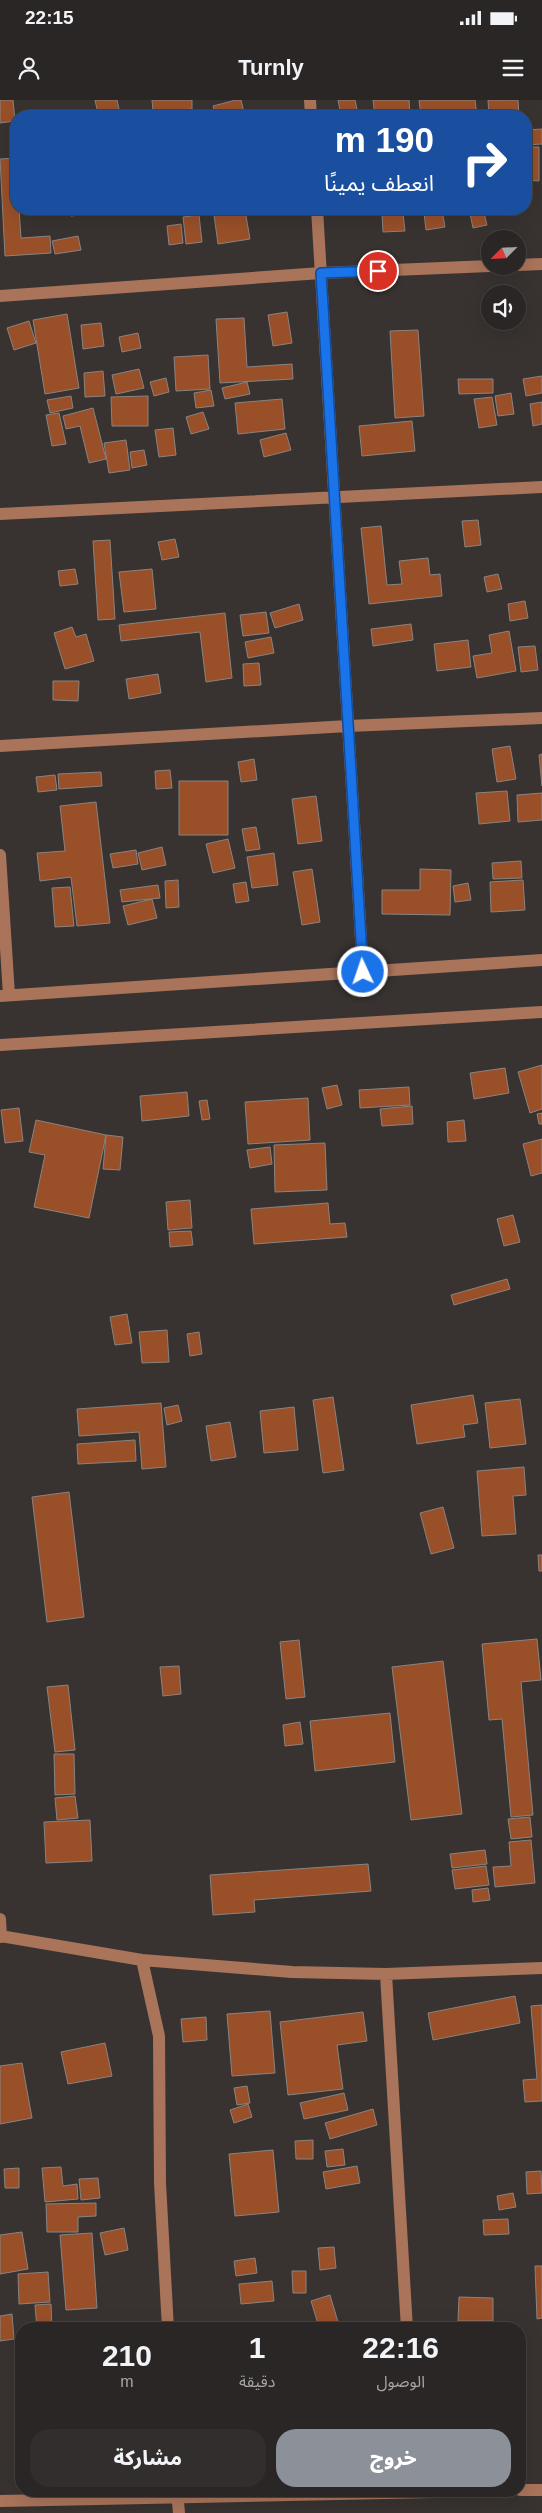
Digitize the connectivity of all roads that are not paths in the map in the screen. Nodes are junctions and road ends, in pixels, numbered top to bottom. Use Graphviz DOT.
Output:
graph roads {
  1 [pos="317,215"];
  2 [pos="542,264"];
  3 [pos="526,265"];
  4 [pos="481,266"];
  5 [pos="321,273"];
  6 [pos="0,296"];
  7 [pos="542,487"];
  8 [pos="334,496"];
  9 [pos="0,514"];
  10 [pos="542,718"];
  11 [pos="348,726"];
  12 [pos="0,746"];
  13 [pos="0,855"];
  14 [pos="542,960"];
  15 [pos="363,972"];
  16 [pos="4,996"];
  17 [pos="542,1012"];
  18 [pos="0,1045"];
  19 [pos="0,1919"];
  20 [pos="0,1936"];
  21 [pos="142,1960"];
  22 [pos="542,1968"];
  23 [pos="386,1974"];
  24 [pos="168,2322"];
  25 [pos="407,2322"];
  26 [pos="526,2490"];
  27 [pos="542,2490"];
  28 [pos="101,2497"];
  29 [pos="177,2497"];
  30 [pos="0,2501"];
  31 [pos="180,2513"];
  1 -- 5 [label="street"];
  2 -- 3 [label="street"];
  4 -- 5 [label="street"];
  5 -- 6 [label="street"];
  5 -- 8 [label="street"];
  7 -- 8 [label="street"];
  8 -- 9 [label="street"];
  8 -- 11 [label="street"];
  10 -- 11 [label="street"];
  11 -- 12 [label="street"];
  11 -- 15 [label="street"];
  13 -- 16 [label="street"];
  14 -- 15 [label="street"];
  15 -- 16 [label="street"];
  17 -- 18 [label="street"];
  19 -- 20 [label="street"];
  20 -- 21 [label="street"];
  21 -- 23 [label="street"];
  21 -- 24 [label="street"];
  22 -- 23 [label="street"];
  23 -- 25 [label="street"];
  26 -- 27 [label="street"];
  28 -- 30 [label="street"];
  29 -- 31 [label="street"];
}
